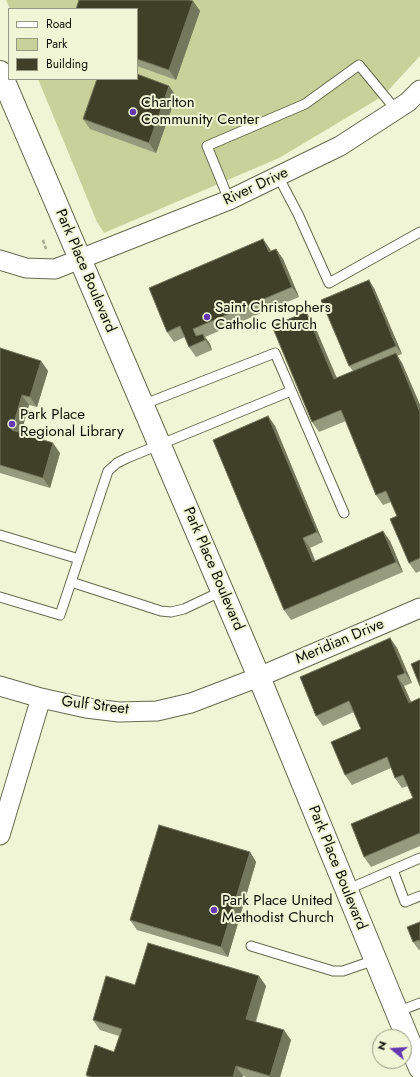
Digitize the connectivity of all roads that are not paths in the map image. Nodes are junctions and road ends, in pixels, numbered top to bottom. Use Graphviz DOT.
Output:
graph roads {
  1 [pos="0,72"];
  2 [pos="411,102"];
  3 [pos="278,176"];
  4 [pos="229,200"];
  5 [pos="420,232"];
  6 [pos="0,260"];
  7 [pos="80,260"];
  8 [pos="291,391"];
  9 [pos="142,404"];
  10 [pos="159,444"];
  11 [pos="344,513"];
  12 [pos="0,535"];
  13 [pos="79,559"];
  14 [pos="71,582"];
  15 [pos="222,591"];
  16 [pos="0,597"];
  17 [pos="420,608"];
  18 [pos="259,677"];
  19 [pos="0,686"];
  20 [pos="41,698"];
  21 [pos="0,835"];
  22 [pos="420,858"];
  23 [pos="392,870"];
  24 [pos="346,890"];
  25 [pos="420,896"];
  26 [pos="251,946"];
  27 [pos="374,960"];
  28 [pos="420,1003"];
  29 [pos="396,1012"];
  30 [pos="420,1068"];
  1 -- 7 [label="street, Park Place Boulevard"];
  2 -- 3 [label="street, River Drive"];
  2 -- 4 [label="lane"];
  3 -- 4 [label="street, River Drive"];
  3 -- 5 [label="lane"];
  4 -- 7 [label="street, River Drive"];
  6 -- 7 [label="street, River Drive"];
  7 -- 9 [label="street, Park Place Boulevard"];
  8 -- 9 [label="lane"];
  8 -- 10 [label="lane"];
  8 -- 11 [label="lane"];
  9 -- 10 [label="street, Park Place Boulevard"];
  10 -- 13 [label="lane"];
  10 -- 15 [label="street, Park Place Boulevard"];
  12 -- 13 [label="lane"];
  13 -- 14 [label="lane"];
  14 -- 15 [label="lane"];
  14 -- 16 [label="lane"];
  15 -- 18 [label="street, Park Place Boulevard"];
  17 -- 18 [label="street, Meridian Drive"];
  18 -- 20 [label="street, Gulf Street"];
  18 -- 24 [label="street, Park Place Boulevard"];
  19 -- 20 [label="street, Gulf Street"];
  20 -- 21 [label="street"];
  22 -- 23 [label="lane"];
  23 -- 24 [label="lane"];
  23 -- 25 [label="lane"];
  24 -- 27 [label="street, Park Place Boulevard"];
  26 -- 27 [label="lane"];
  27 -- 29 [label="street, Park Place Boulevard"];
  28 -- 29 [label="lane"];
  29 -- 30 [label="street, Park Place Boulevard"];
}
